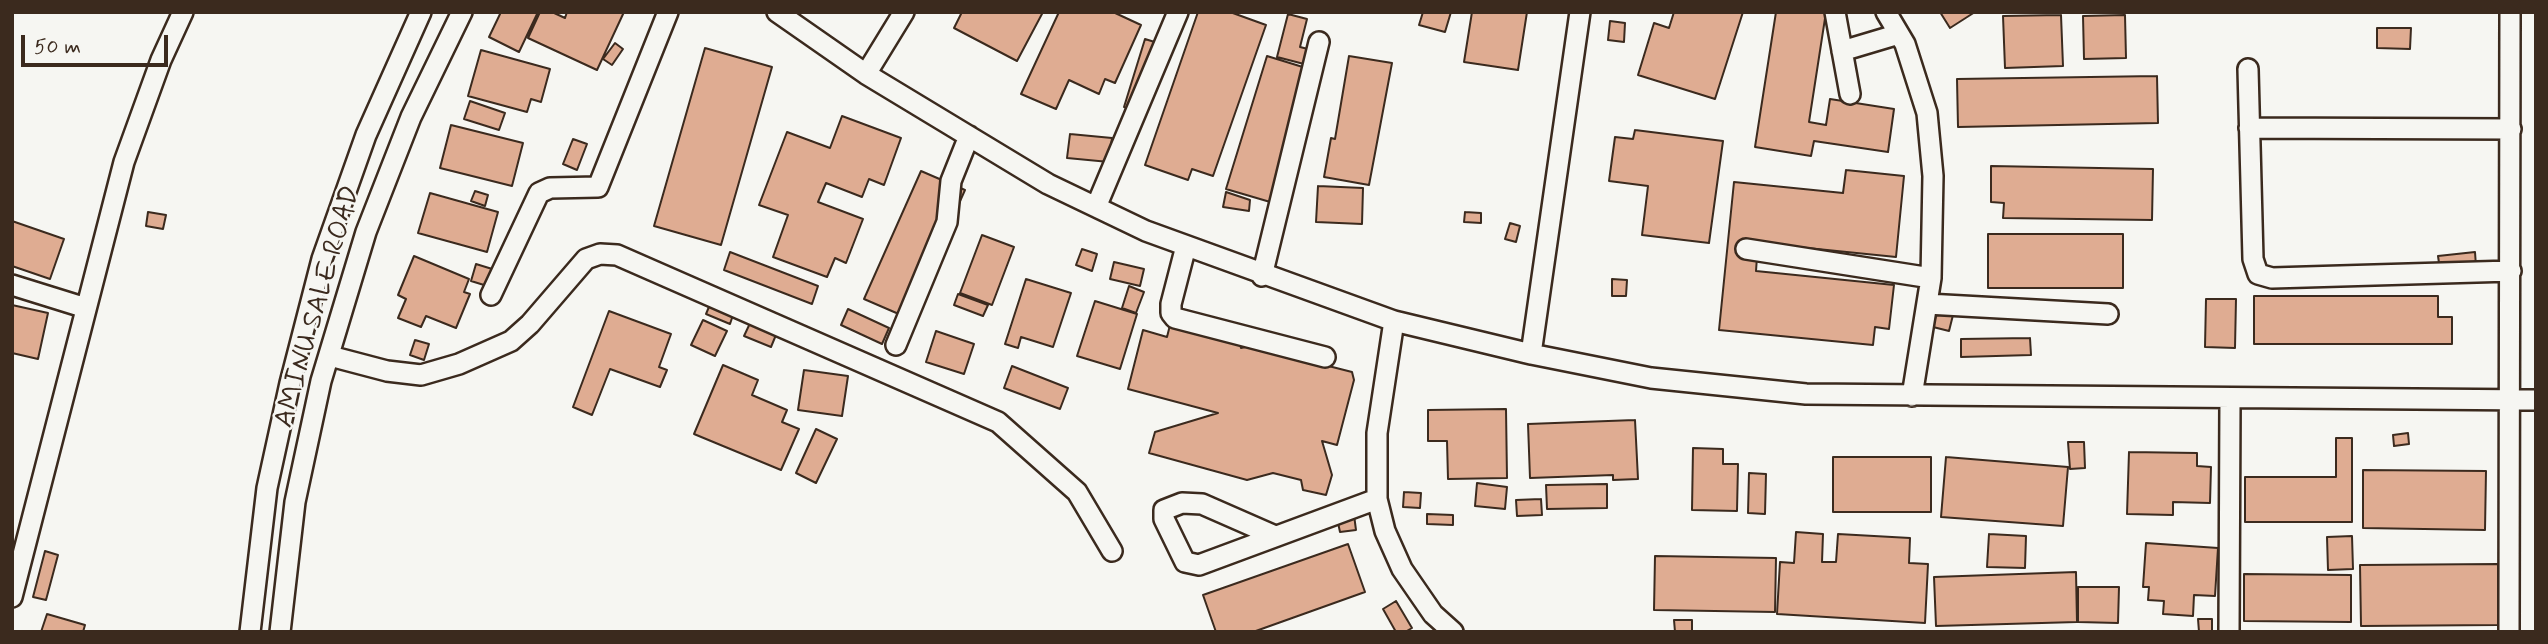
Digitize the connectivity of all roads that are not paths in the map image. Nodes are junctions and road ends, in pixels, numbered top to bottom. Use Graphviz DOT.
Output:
graph roads {
  1 [pos="183,12"];
  2 [pos="421,12"];
  3 [pos="462,12"];
  4 [pos="668,12"];
  5 [pos="777,12"];
  6 [pos="904,12"];
  7 [pos="1178,12"];
  8 [pos="1580,12"];
  9 [pos="1835,12"];
  10 [pos="1886,12"];
  11 [pos="2510,12"];
  12 [pos="1899,34"];
  13 [pos="1319,41"];
  14 [pos="1842,51"];
  15 [pos="2248,69"];
  16 [pos="866,74"];
  17 [pos="1850,94"];
  18 [pos="2249,128"];
  19 [pos="2511,129"];
  20 [pos="969,136"];
  21 [pos="1096,207"];
  22 [pos="1186,246"];
  23 [pos="1746,249"];
  24 [pos="2511,271"];
  25 [pos="1262,276"];
  26 [pos="1931,278"];
  27 [pos="12,285"];
  28 [pos="491,295"];
  29 [pos="1927,304"];
  30 [pos="86,308"];
  31 [pos="2108,314"];
  32 [pos="1394,321"];
  33 [pos="896,345"];
  34 [pos="1531,354"];
  35 [pos="330,356"];
  36 [pos="1325,357"];
  37 [pos="1912,396"];
  38 [pos="2230,399"];
  39 [pos="2536,400"];
  40 [pos="2508,401"];
  41 [pos="1377,499"];
  42 [pos="1275,536"];
  43 [pos="1112,551"];
  44 [pos="12,597"];
  45 [pos="1429,623"];
  46 [pos="250,632"];
  47 [pos="281,632"];
  48 [pos="1453,632"];
  49 [pos="2229,632"];
  50 [pos="2509,632"];
  1 -- 30 [label="street"];
  2 -- 46 [label="street, AMINU SALE ROAD"];
  3 -- 35 [label="street, AMINU SALE ROAD"];
  4 -- 28 [label="street"];
  5 -- 16 [label="street"];
  6 -- 16 [label="street"];
  7 -- 21 [label="street"];
  8 -- 34 [label="street"];
  9 -- 14 [label="street"];
  10 -- 12 [label="street"];
  11 -- 19 [label="street"];
  12 -- 14 [label="street"];
  12 -- 26 [label="street"];
  13 -- 25 [label="street"];
  14 -- 17 [label="street"];
  15 -- 18 [label="street"];
  16 -- 20 [label="street"];
  18 -- 19 [label="street"];
  18 -- 24 [label="street"];
  19 -- 24 [label="street"];
  20 -- 21 [label="street"];
  20 -- 33 [label="street"];
  21 -- 22 [label="street"];
  22 -- 25 [label="street"];
  22 -- 36 [label="street"];
  23 -- 26 [label="street"];
  24 -- 40 [label="street"];
  25 -- 32 [label="street"];
  26 -- 29 [label="street"];
  27 -- 30 [label="street"];
  29 -- 31 [label="street"];
  29 -- 37 [label="street"];
  30 -- 44 [label="street"];
  32 -- 34 [label="street"];
  32 -- 41 [label="street"];
  34 -- 37 [label="street"];
  35 -- 43 [label="street"];
  35 -- 47 [label="street, AMINU SALE ROAD"];
  37 -- 38 [label="street"];
  38 -- 40 [label="street"];
  38 -- 49 [label="street"];
  39 -- 40 [label="street"];
  40 -- 50 [label="street"];
  41 -- 42 [label="street"];
  41 -- 45 [label="street"];
  42 -- 42 [label="street"];
  45 -- 48 [label="street"];
}
